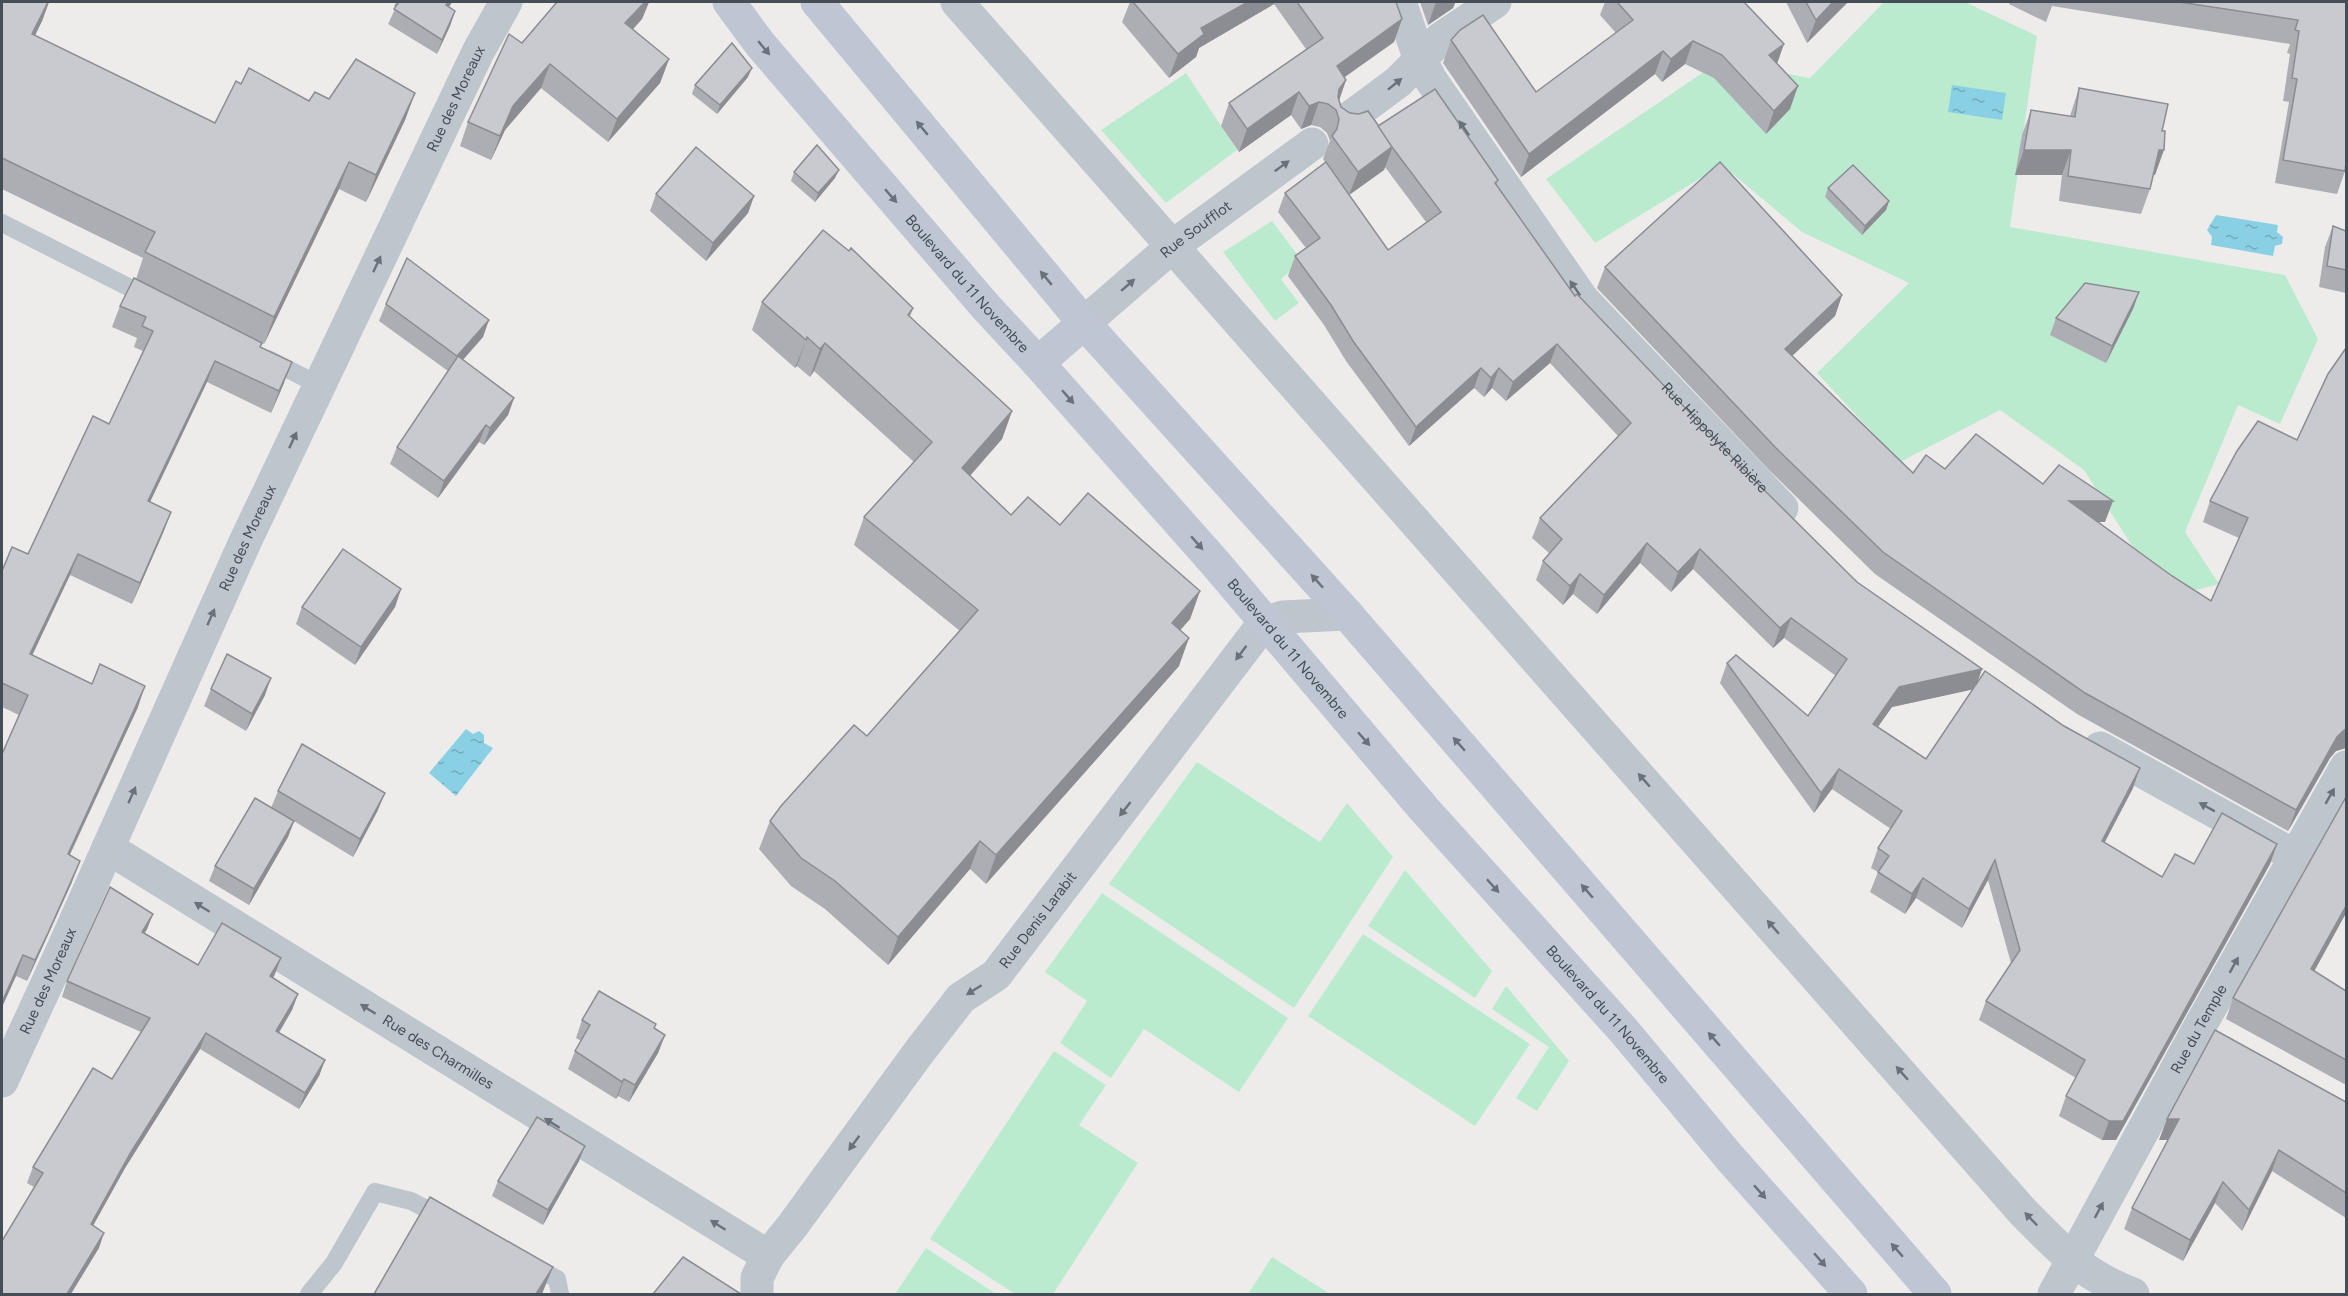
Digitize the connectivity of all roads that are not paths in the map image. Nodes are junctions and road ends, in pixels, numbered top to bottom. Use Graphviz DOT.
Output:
graph roads {
  1 [pos="507,2"];
  2 [pos="729,2"];
  3 [pos="817,2"];
  4 [pos="957,2"];
  5 [pos="1400,2"];
  6 [pos="1495,2"];
  7 [pos="1420,60"];
  8 [pos="1348,119"];
  9 [pos="1312,144"];
  10 [pos="2,223"];
  11 [pos="1174,245"];
  12 [pos="160,304"];
  13 [pos="1084,323"];
  14 [pos="256,352"];
  15 [pos="1038,363"];
  16 [pos="319,385"];
  17 [pos="1805,531"];
  18 [pos="1347,614"];
  19 [pos="1264,623"];
  20 [pos="2077,735"];
  21 [pos="2346,767"];
  22 [pos="108,848"];
  23 [pos="2295,856"];
  24 [pos="2,1081"];
  25 [pos="463,1229"];
  26 [pos="515,1257"];
  27 [pos="2072,1261"];
  28 [pos="761,1276"];
  29 [pos="309,1294"];
  30 [pos="560,1294"];
  31 [pos="1851,1294"];
  32 [pos="1935,1294"];
  33 [pos="2054,1294"];
  34 [pos="2133,1294"];
  16 -- 1 [label="street, Rue des Moreaux, one-way"];
  2 -- 15 [label="main road, Boulevard du 11 Novembre, one-way"];
  13 -- 3 [label="main road, one-way"];
  4 -- 11 [label="street"];
  5 -- 7 [label="street, Rue Hippolyte Ribière"];
  6 -- 7 [label="street"];
  8 -- 7 [label="street, one-way"];
  17 -- 7 [label="street, Rue Hippolyte Ribière, one-way"];
  11 -- 9 [label="street, Rue Soufflot, one-way"];
  10 -- 12 [label="lane"];
  13 -- 11 [label="street, Rue Soufflot, one-way"];
  27 -- 11 [label="street, one-way"];
  13 -- 15 [label="main road"];
  18 -- 13 [label="main road, one-way"];
  14 -- 16 [label="lane"];
  15 -- 19 [label="main road, Boulevard du 11 Novembre, one-way"];
  22 -- 16 [label="street, Rue des Moreaux, one-way"];
  18 -- 19 [label="street"];
  32 -- 18 [label="main road, one-way"];
  19 -- 28 [label="street, Rue Denis Larabit, one-way"];
  19 -- 31 [label="main road, Boulevard du 11 Novembre, one-way"];
  23 -- 20 [label="street, one-way"];
  23 -- 21 [label="street, Rue du Temple, one-way"];
  22 -- 24 [label="street, Rue des Moreaux"];
  28 -- 22 [label="street, Rue des Charmilles, one-way"];
  27 -- 23 [label="street, Rue du Temple, one-way"];
  25 -- 29 [label="lane"];
  26 -- 30 [label="lane"];
  27 -- 33 [label="street, Rue du Temple"];
  27 -- 34 [label="street"];
}
